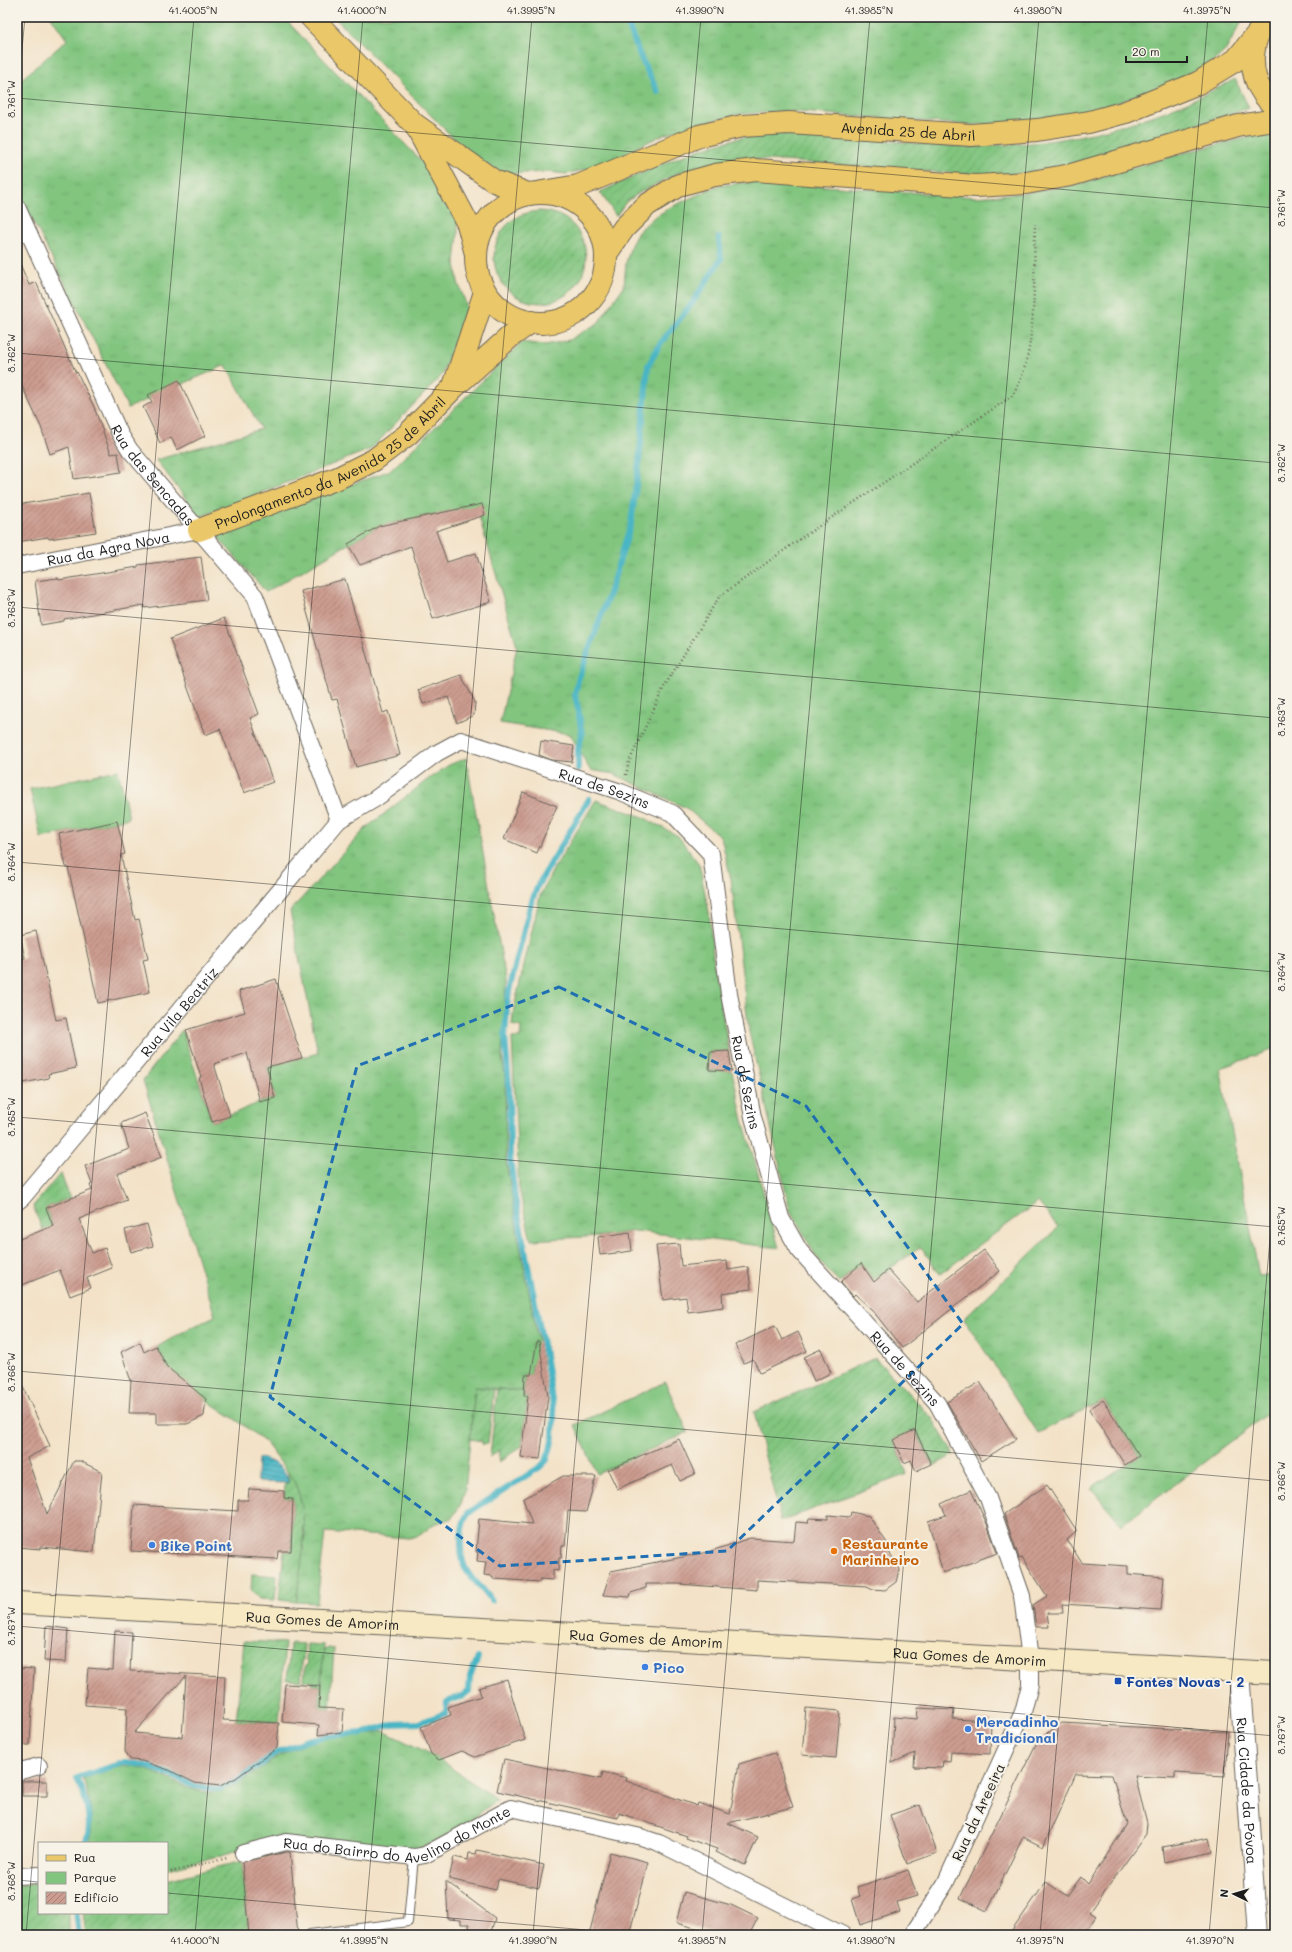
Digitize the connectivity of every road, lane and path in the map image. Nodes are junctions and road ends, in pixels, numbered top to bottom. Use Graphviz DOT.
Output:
graph roads {
  1 [pos="311,17"];
  2 [pos="1263,22"];
  3 [pos="1275,107"];
  4 [pos="1275,120"];
  5 [pos="414,124"];
  6 [pos="535,193"];
  7 [pos="17,207"];
  8 [pos="1035,224"];
  9 [pos="606,254"];
  10 [pos="476,255"];
  11 [pos="485,292"];
  12 [pos="531,322"];
  13 [pos="454,387"];
  14 [pos="200,530"];
  15 [pos="17,566"];
  16 [pos="621,792"];
  17 [pos="339,820"];
  18 [pos="17,1202"];
  19 [pos="17,1603"];
  20 [pos="1030,1659"];
  21 [pos="1239,1671"];
  22 [pos="1275,1673"];
  23 [pos="39,1766"];
  24 [pos="17,1772"];
  25 [pos="243,1853"];
  26 [pos="414,1858"];
  27 [pos="168,1873"];
  28 [pos="38,1875"];
  29 [pos="17,1876"];
  30 [pos="310,1934"];
  31 [pos="843,1935"];
  32 [pos="912,1935"];
  33 [pos="1258,1935"];
  1 -- 5 [label="main road, Avenida 25 de Abril"];
  2 -- 3 [label="main road"];
  2 -- 6 [label="main road, Avenida 25 de Abril"];
  4 -- 9 [label="main road, Avenida 25 de Abril"];
  5 -- 6 [label="main road, Avenida 25 de Abril"];
  5 -- 10 [label="main road, Avenida 25 de Abril"];
  6 -- 9 [label="main road, Avenida 25 de Abril"];
  6 -- 10 [label="main road, Avenida 25 de Abril"];
  7 -- 14 [label="street, Rua das Sencadas"];
  8 -- 16 [label="path"];
  9 -- 12 [label="main road, Avenida 25 de Abril"];
  10 -- 11 [label="main road, Avenida 25 de Abril"];
  11 -- 12 [label="main road, Avenida 25 de Abril"];
  11 -- 13 [label="main road, Prolongamento da Avenida 25 de Abril"];
  12 -- 13 [label="main road, Prolongamento da Avenida 25 de Abril"];
  13 -- 14 [label="main road, Prolongamento da Avenida 25 de Abril"];
  14 -- 15 [label="street, Rua da Agra Nova"];
  14 -- 17 [label="street, Rua das Sencadas"];
  16 -- 17 [label="street, Rua de Sezins"];
  16 -- 20 [label="street, Rua de Sezins"];
  17 -- 18 [label="street, Rua Vila Beatriz"];
  19 -- 20 [label="main road, Rua Gomes de Amorim"];
  20 -- 21 [label="main road, Rua Gomes de Amorim"];
  20 -- 32 [label="street, Rua da Areeira"];
  21 -- 22 [label="main road, Rua Gomes de Amorim"];
  21 -- 33 [label="street, Rua Cidade da Póvoa"];
  23 -- 24 [label="street"];
  25 -- 26 [label="street, Rua do Bairro do Avelino do Monte"];
  25 -- 27 [label="path"];
  26 -- 30 [label="lane"];
  26 -- 31 [label="street, Rua do Bairro do Avelino do Monte"];
  28 -- 29 [label="street"];
}
